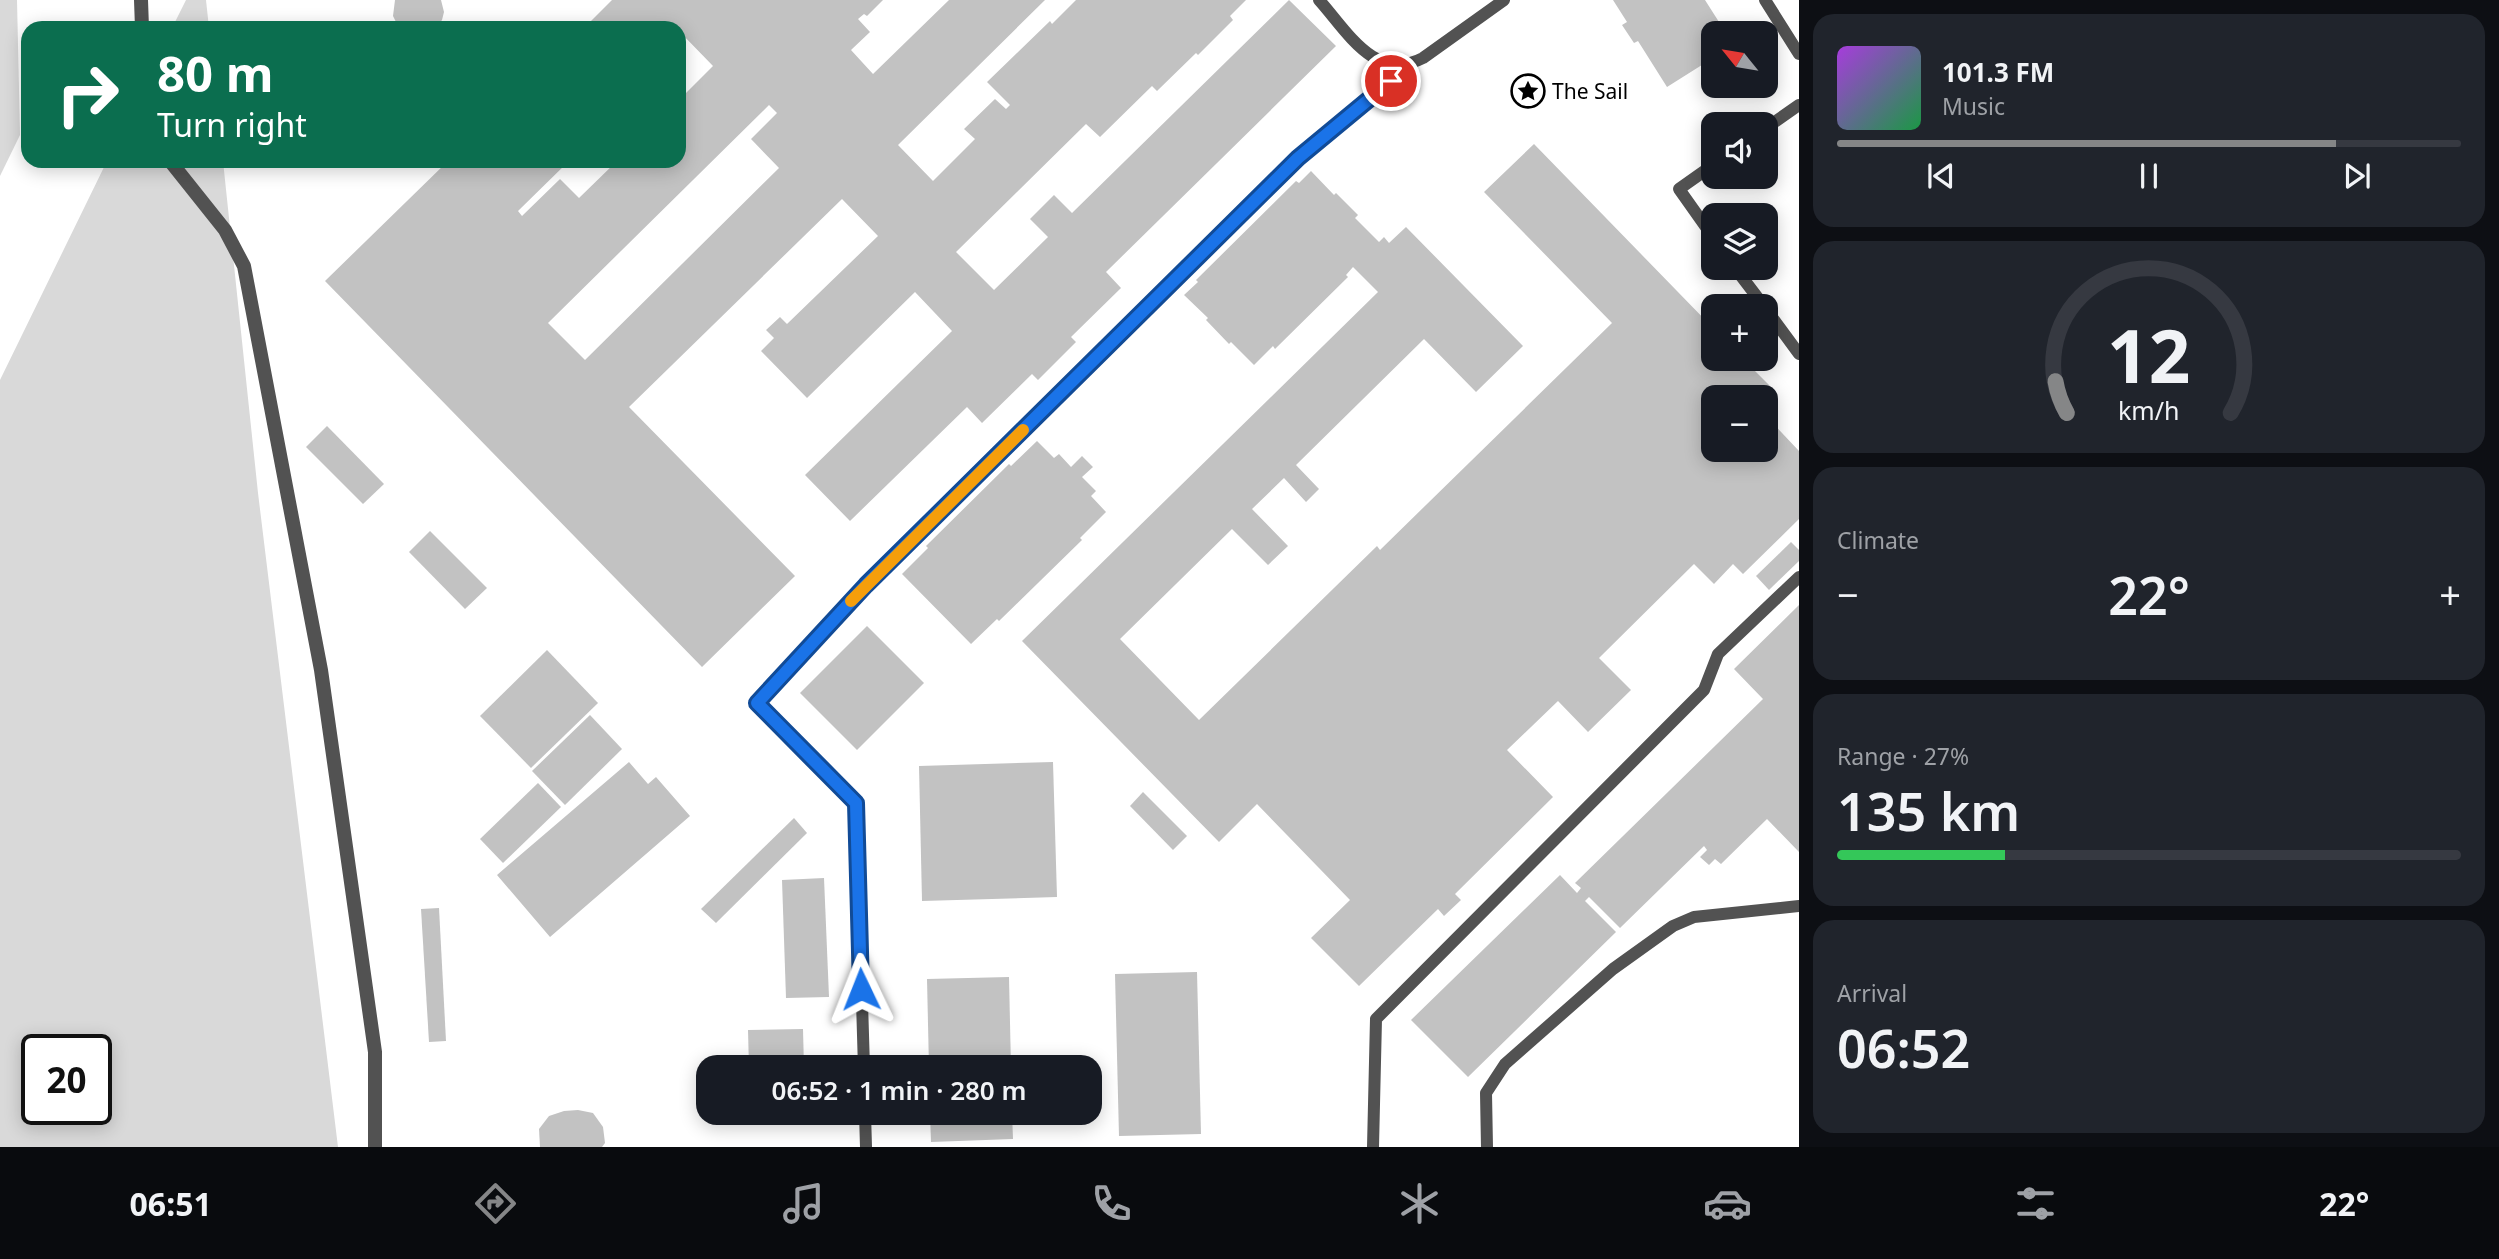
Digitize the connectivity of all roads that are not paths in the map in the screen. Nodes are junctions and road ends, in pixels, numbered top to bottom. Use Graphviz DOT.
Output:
graph roads {
  1 [pos="141,0"];
  2 [pos="1319,0"];
  3 [pos="1504,0"];
  4 [pos="1765,0"];
  5 [pos="142,21"];
  6 [pos="1799,54"];
  7 [pos="1411,65"];
  8 [pos="1799,105"];
  9 [pos="1778,120"];
  10 [pos="176,168"];
  11 [pos="1701,173"];
  12 [pos="1701,220"];
  13 [pos="1778,326"];
  14 [pos="1799,354"];
  15 [pos="1799,577"];
  16 [pos="1799,906"];
  17 [pos="864,1055"];
  18 [pos="865,1125"];
  19 [pos="375,1147"];
  20 [pos="866,1147"];
  21 [pos="1373,1147"];
  22 [pos="1487,1147"];
  1 -- 5 [label="street"];
  2 -- 7 [label="lane"];
  3 -- 7 [label="lane"];
  4 -- 6 [label="lane"];
  7 -- 17 [label="lane"];
  8 -- 9 [label="lane"];
  10 -- 19 [label="street"];
  11 -- 12 [label="lane"];
  13 -- 14 [label="lane"];
  15 -- 21 [label="lane"];
  16 -- 22 [label="lane"];
  18 -- 20 [label="lane"];
}
